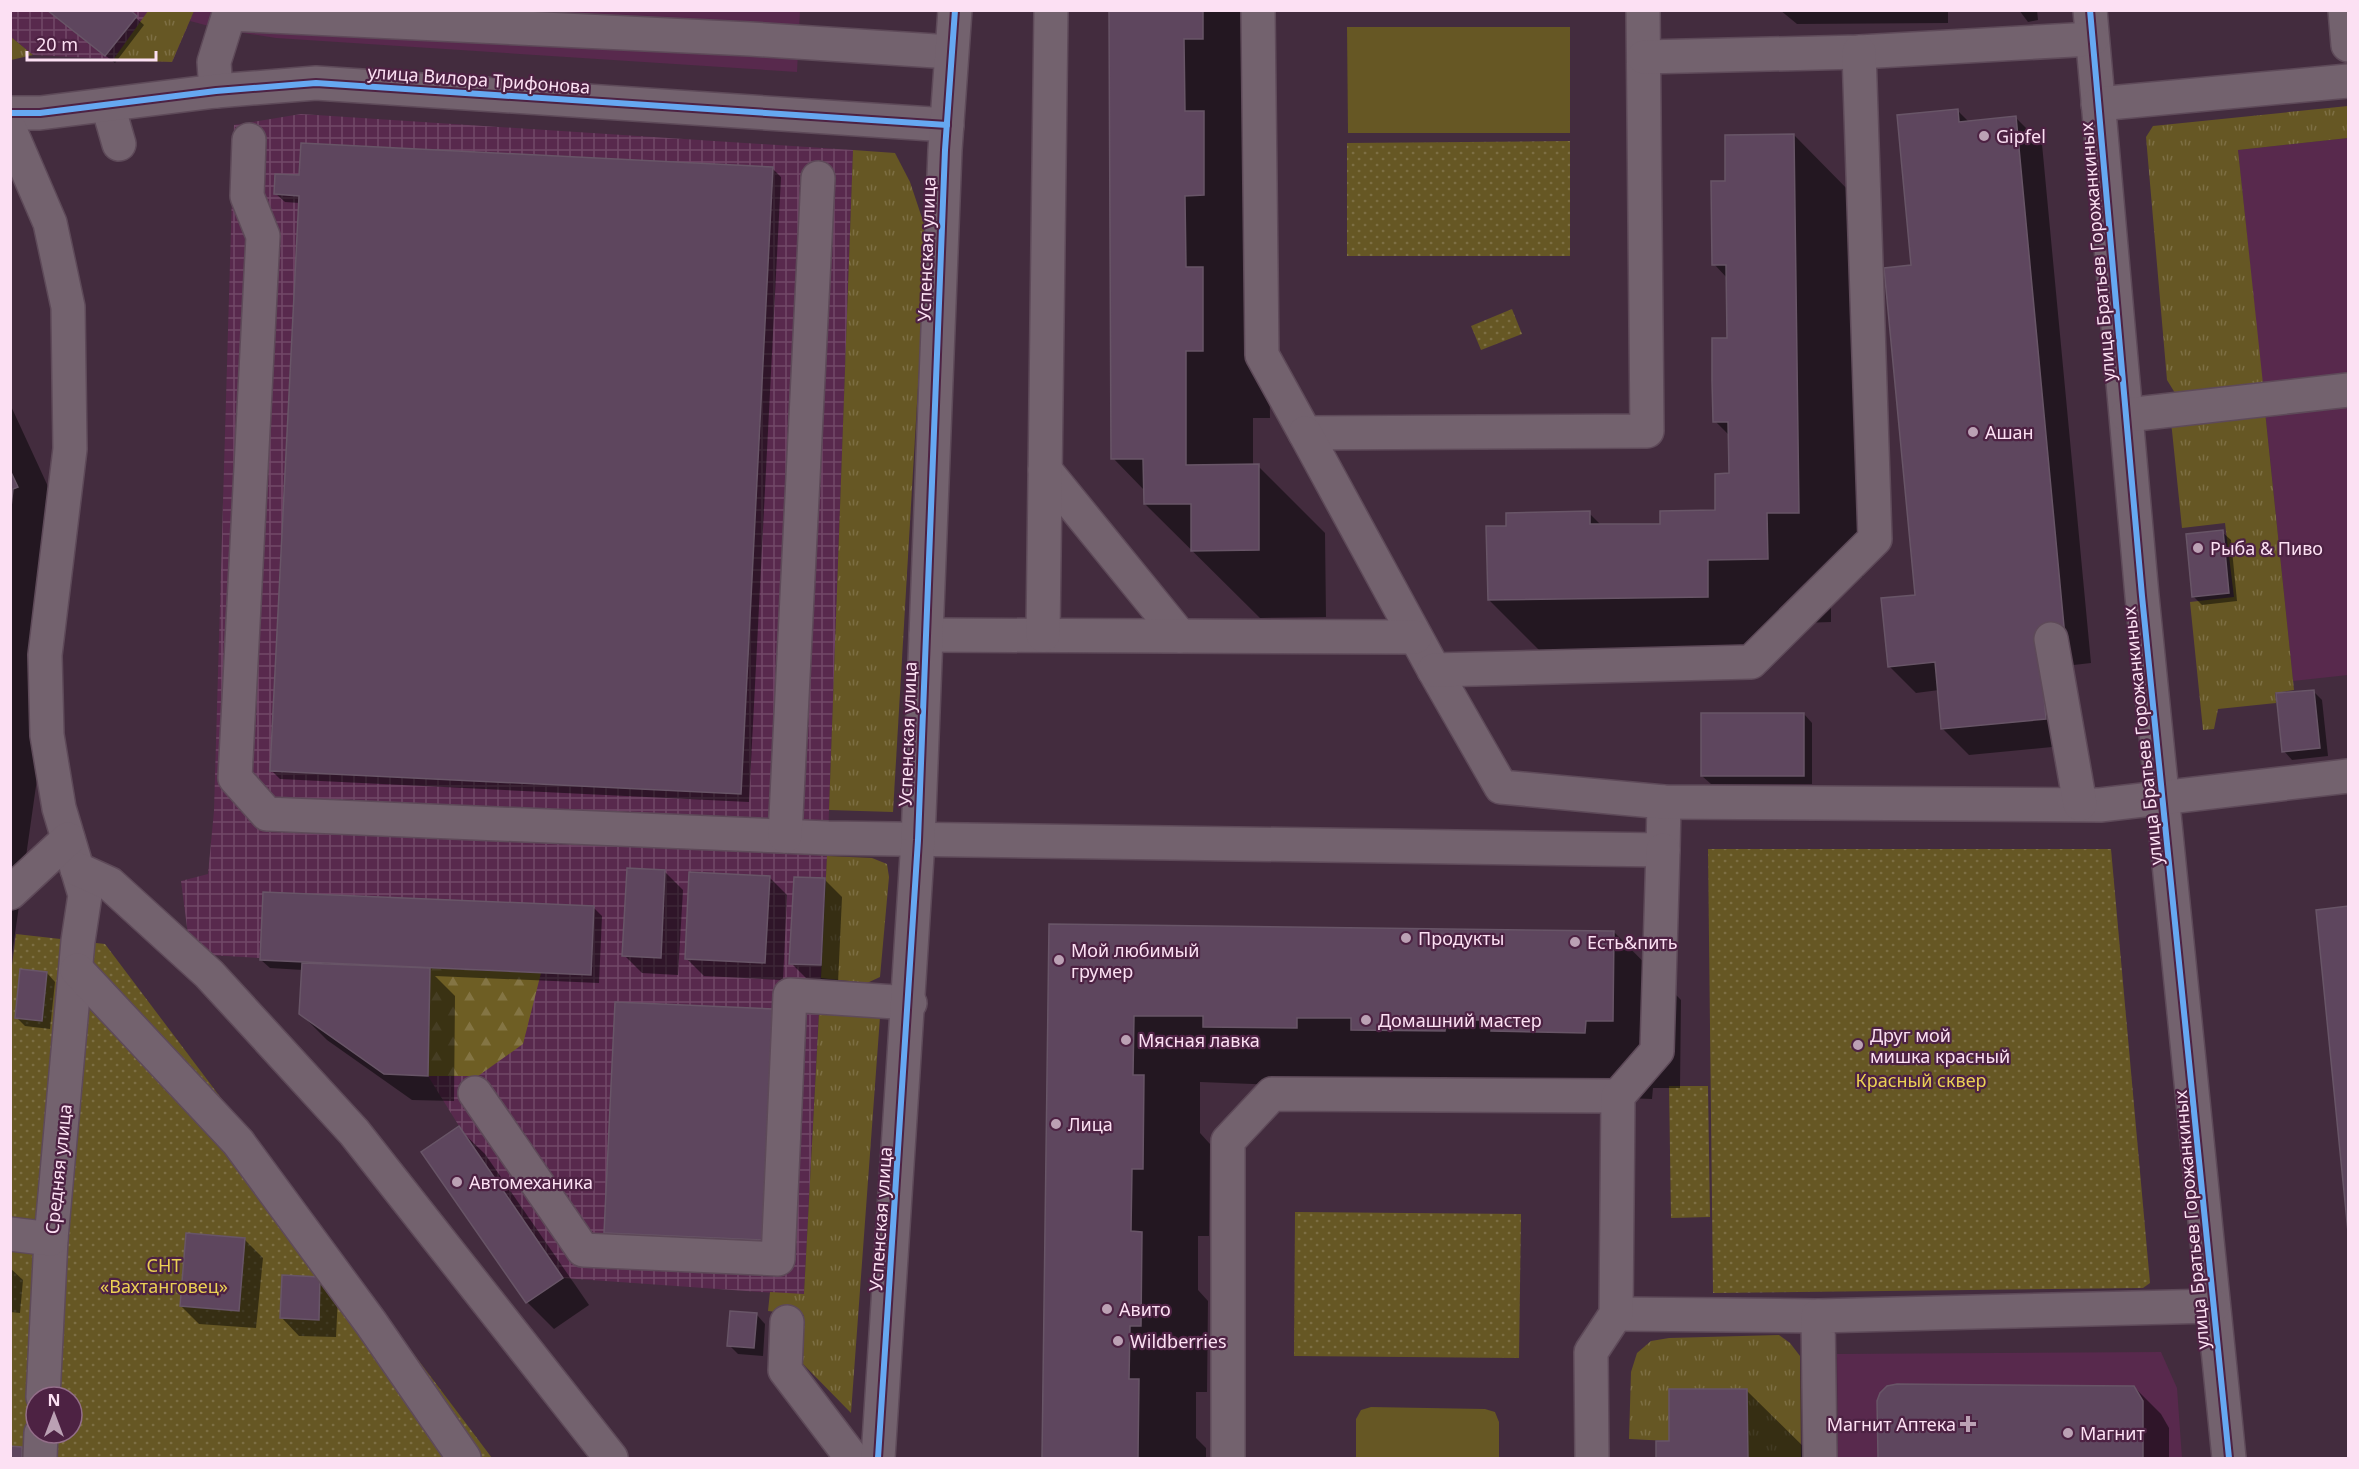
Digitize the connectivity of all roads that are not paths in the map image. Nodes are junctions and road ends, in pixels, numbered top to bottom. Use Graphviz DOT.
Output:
graph roads {
  1 [pos="955,10"];
  2 [pos="1051,10"];
  3 [pos="1258,10"];
  4 [pos="1643,10"];
  5 [pos="2345,10"];
  6 [pos="230,12"];
  7 [pos="751,25"];
  8 [pos="2091,25"];
  9 [pos="2349,45"];
  10 [pos="951,52"];
  11 [pos="1859,52"];
  12 [pos="1644,57"];
  13 [pos="2349,81"];
  14 [pos="216,91"];
  15 [pos="2098,104"];
  16 [pos="108,106"];
  17 [pos="10,113"];
  18 [pos="947,125"];
  19 [pos="10,130"];
  20 [pos="249,140"];
  21 [pos="119,144"];
  22 [pos="818,178"];
  23 [pos="2349,390"];
  24 [pos="2127,415"];
  25 [pos="1305,433"];
  26 [pos="1045,470"];
  27 [pos="926,634"];
  28 [pos="1043,635"];
  29 [pos="1180,636"];
  30 [pos="1415,637"];
  31 [pos="2051,639"];
  32 [pos="1434,670"];
  33 [pos="2349,776"];
  34 [pos="2164,797"];
  35 [pos="1664,802"];
  36 [pos="2080,804"];
  37 [pos="785,836"];
  38 [pos="918,840"];
  39 [pos="1663,850"];
  40 [pos="73,854"];
  41 [pos="10,893"];
  42 [pos="78,956"];
  43 [pos="910,1003"];
  44 [pos="476,1093"];
  45 [pos="1618,1096"];
  46 [pos="10,1234"];
  47 [pos="51,1239"];
  48 [pos="2213,1306"];
  49 [pos="1616,1314"];
  50 [pos="1818,1316"];
  51 [pos="787,1322"];
  52 [pos="44,1385"];
  53 [pos="464,1458"];
  54 [pos="611,1458"];
  55 [pos="852,1458"];
  56 [pos="878,1458"];
  57 [pos="1228,1458"];
  58 [pos="1592,1458"];
  59 [pos="1820,1458"];
  60 [pos="2229,1458"];
  1 -- 10 [label="street, Успенская улица"];
  2 -- 26 [label="street"];
  3 -- 25 [label="street"];
  4 -- 12 [label="street"];
  5 -- 9 [label="street"];
  6 -- 7 [label="street"];
  6 -- 14 [label="street"];
  7 -- 10 [label="street"];
  8 -- 11 [label="street"];
  8 -- 15 [label="street, улица Братьев Горожанкиных"];
  10 -- 18 [label="street, Успенская улица"];
  11 -- 12 [label="street"];
  11 -- 32 [label="street"];
  12 -- 25 [label="street"];
  13 -- 15 [label="street"];
  14 -- 16 [label="street, улица Вилора Трифонова"];
  14 -- 18 [label="street, улица Вилора Трифонова"];
  15 -- 24 [label="street, улица Братьев Горожанкиных"];
  16 -- 17 [label="street, улица Вилора Трифонова"];
  16 -- 21 [label="street"];
  18 -- 27 [label="street, Успенская улица"];
  19 -- 40 [label="street, Средняя улица"];
  20 -- 37 [label="street"];
  22 -- 37 [label="street"];
  23 -- 24 [label="street"];
  24 -- 34 [label="street, улица Братьев Горожанкиных"];
  25 -- 30 [label="street"];
  26 -- 28 [label="street"];
  26 -- 29 [label="street"];
  27 -- 28 [label="street"];
  27 -- 38 [label="street, Успенская улица"];
  28 -- 29 [label="street"];
  29 -- 30 [label="street"];
  30 -- 32 [label="street"];
  31 -- 36 [label="street"];
  32 -- 35 [label="street"];
  33 -- 34 [label="street"];
  34 -- 36 [label="street"];
  34 -- 48 [label="street, улица Братьев Горожанкиных"];
  35 -- 36 [label="street"];
  35 -- 39 [label="street"];
  37 -- 38 [label="street"];
  38 -- 39 [label="street"];
  38 -- 43 [label="street, Успенская улица"];
  39 -- 45 [label="street"];
  40 -- 41 [label="street"];
  40 -- 42 [label="street, Средняя улица"];
  40 -- 54 [label="street"];
  42 -- 47 [label="street, Средняя улица"];
  42 -- 53 [label="street"];
  43 -- 44 [label="street"];
  43 -- 56 [label="street, Успенская улица"];
  45 -- 49 [label="street"];
  45 -- 57 [label="street"];
  46 -- 47 [label="street"];
  47 -- 52 [label="street, Средняя улица"];
  48 -- 50 [label="street"];
  48 -- 60 [label="street, улица Братьев Горожанкиных"];
  49 -- 50 [label="street"];
  49 -- 58 [label="street"];
  50 -- 59 [label="street"];
  51 -- 55 [label="street"];
}
